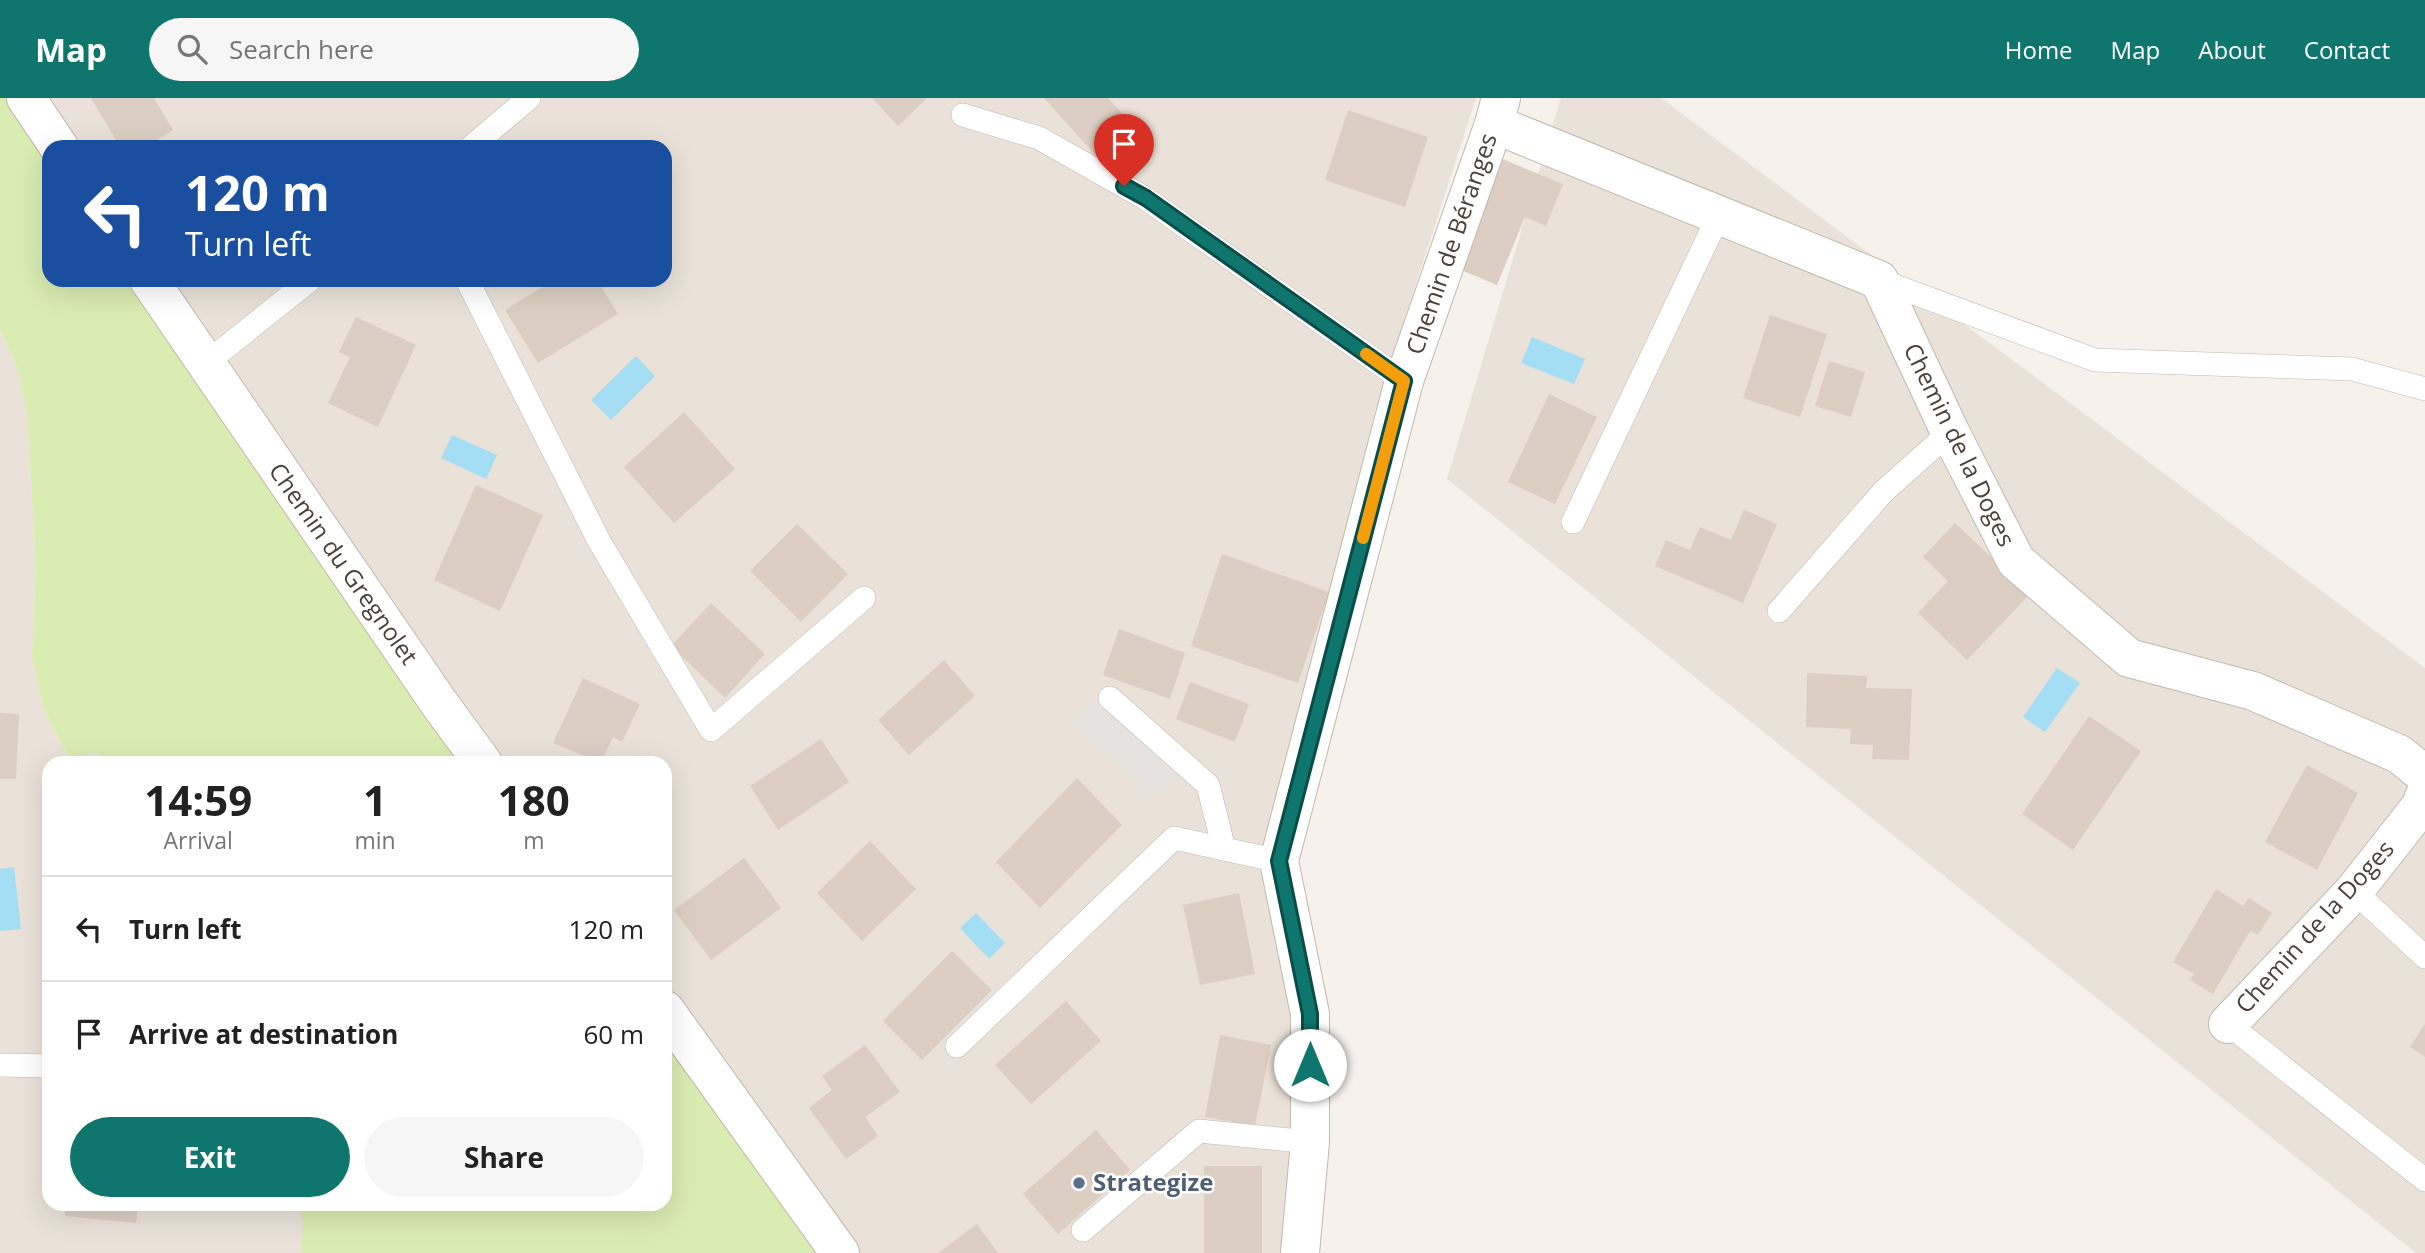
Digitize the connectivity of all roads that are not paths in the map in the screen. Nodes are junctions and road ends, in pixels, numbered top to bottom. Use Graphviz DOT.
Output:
graph roads {
  1 [pos="26,98"];
  2 [pos="528,98"];
  3 [pos="1497,111"];
  4 [pos="963,115"];
  5 [pos="54,140"];
  6 [pos="479,140"];
  7 [pos="1719,215"];
  8 [pos="1879,280"];
  9 [pos="154,287"];
  10 [pos="301,287"];
  11 [pos="471,287"];
  12 [pos="205,364"];
  13 [pos="1404,381"];
  14 [pos="2425,389"];
  15 [pos="1950,432"];
  16 [pos="1573,522"];
  17 [pos="864,598"];
  18 [pos="1779,611"];
  19 [pos="1110,698"];
  20 [pos="478,756"];
  21 [pos="2425,775"];
  22 [pos="2425,795"];
  23 [pos="1224,849"];
  24 [pos="1279,861"];
  25 [pos="2354,891"];
  26 [pos="2425,957"];
  27 [pos="672,1020"];
  28 [pos="2228,1024"];
  29 [pos="957,1046"];
  30 [pos="0,1065"];
  31 [pos="42,1066"];
  32 [pos="1311,1142"];
  33 [pos="2425,1180"];
  34 [pos="1083,1230"];
  35 [pos="840,1253"];
  36 [pos="1300,1253"];
  1 -- 5 [label="street"];
  2 -- 6 [label="lane"];
  3 -- 7 [label="street"];
  3 -- 13 [label="street, Chemin de Béranges"];
  4 -- 13 [label="lane"];
  7 -- 8 [label="street"];
  7 -- 16 [label="lane"];
  8 -- 14 [label="lane"];
  8 -- 15 [label="street, Chemin de la Doges"];
  9 -- 12 [label="street, Chemin du Gregnolet"];
  10 -- 12 [label="lane"];
  11 -- 17 [label="lane"];
  12 -- 20 [label="street, Chemin du Gregnolet"];
  13 -- 24 [label="street, Chemin de Béranges"];
  15 -- 18 [label="lane"];
  15 -- 21 [label="street, Chemin de la Doges"];
  19 -- 23 [label="lane"];
  22 -- 25 [label="street, Chemin de la Doges"];
  23 -- 24 [label="lane"];
  23 -- 29 [label="lane"];
  24 -- 32 [label="street, Chemin de Béranges"];
  25 -- 26 [label="lane"];
  25 -- 28 [label="street, Chemin de la Doges"];
  27 -- 35 [label="street"];
  28 -- 33 [label="lane"];
  30 -- 31 [label="lane"];
  32 -- 34 [label="lane"];
  32 -- 36 [label="street, Chemin de Béranges"];
}
